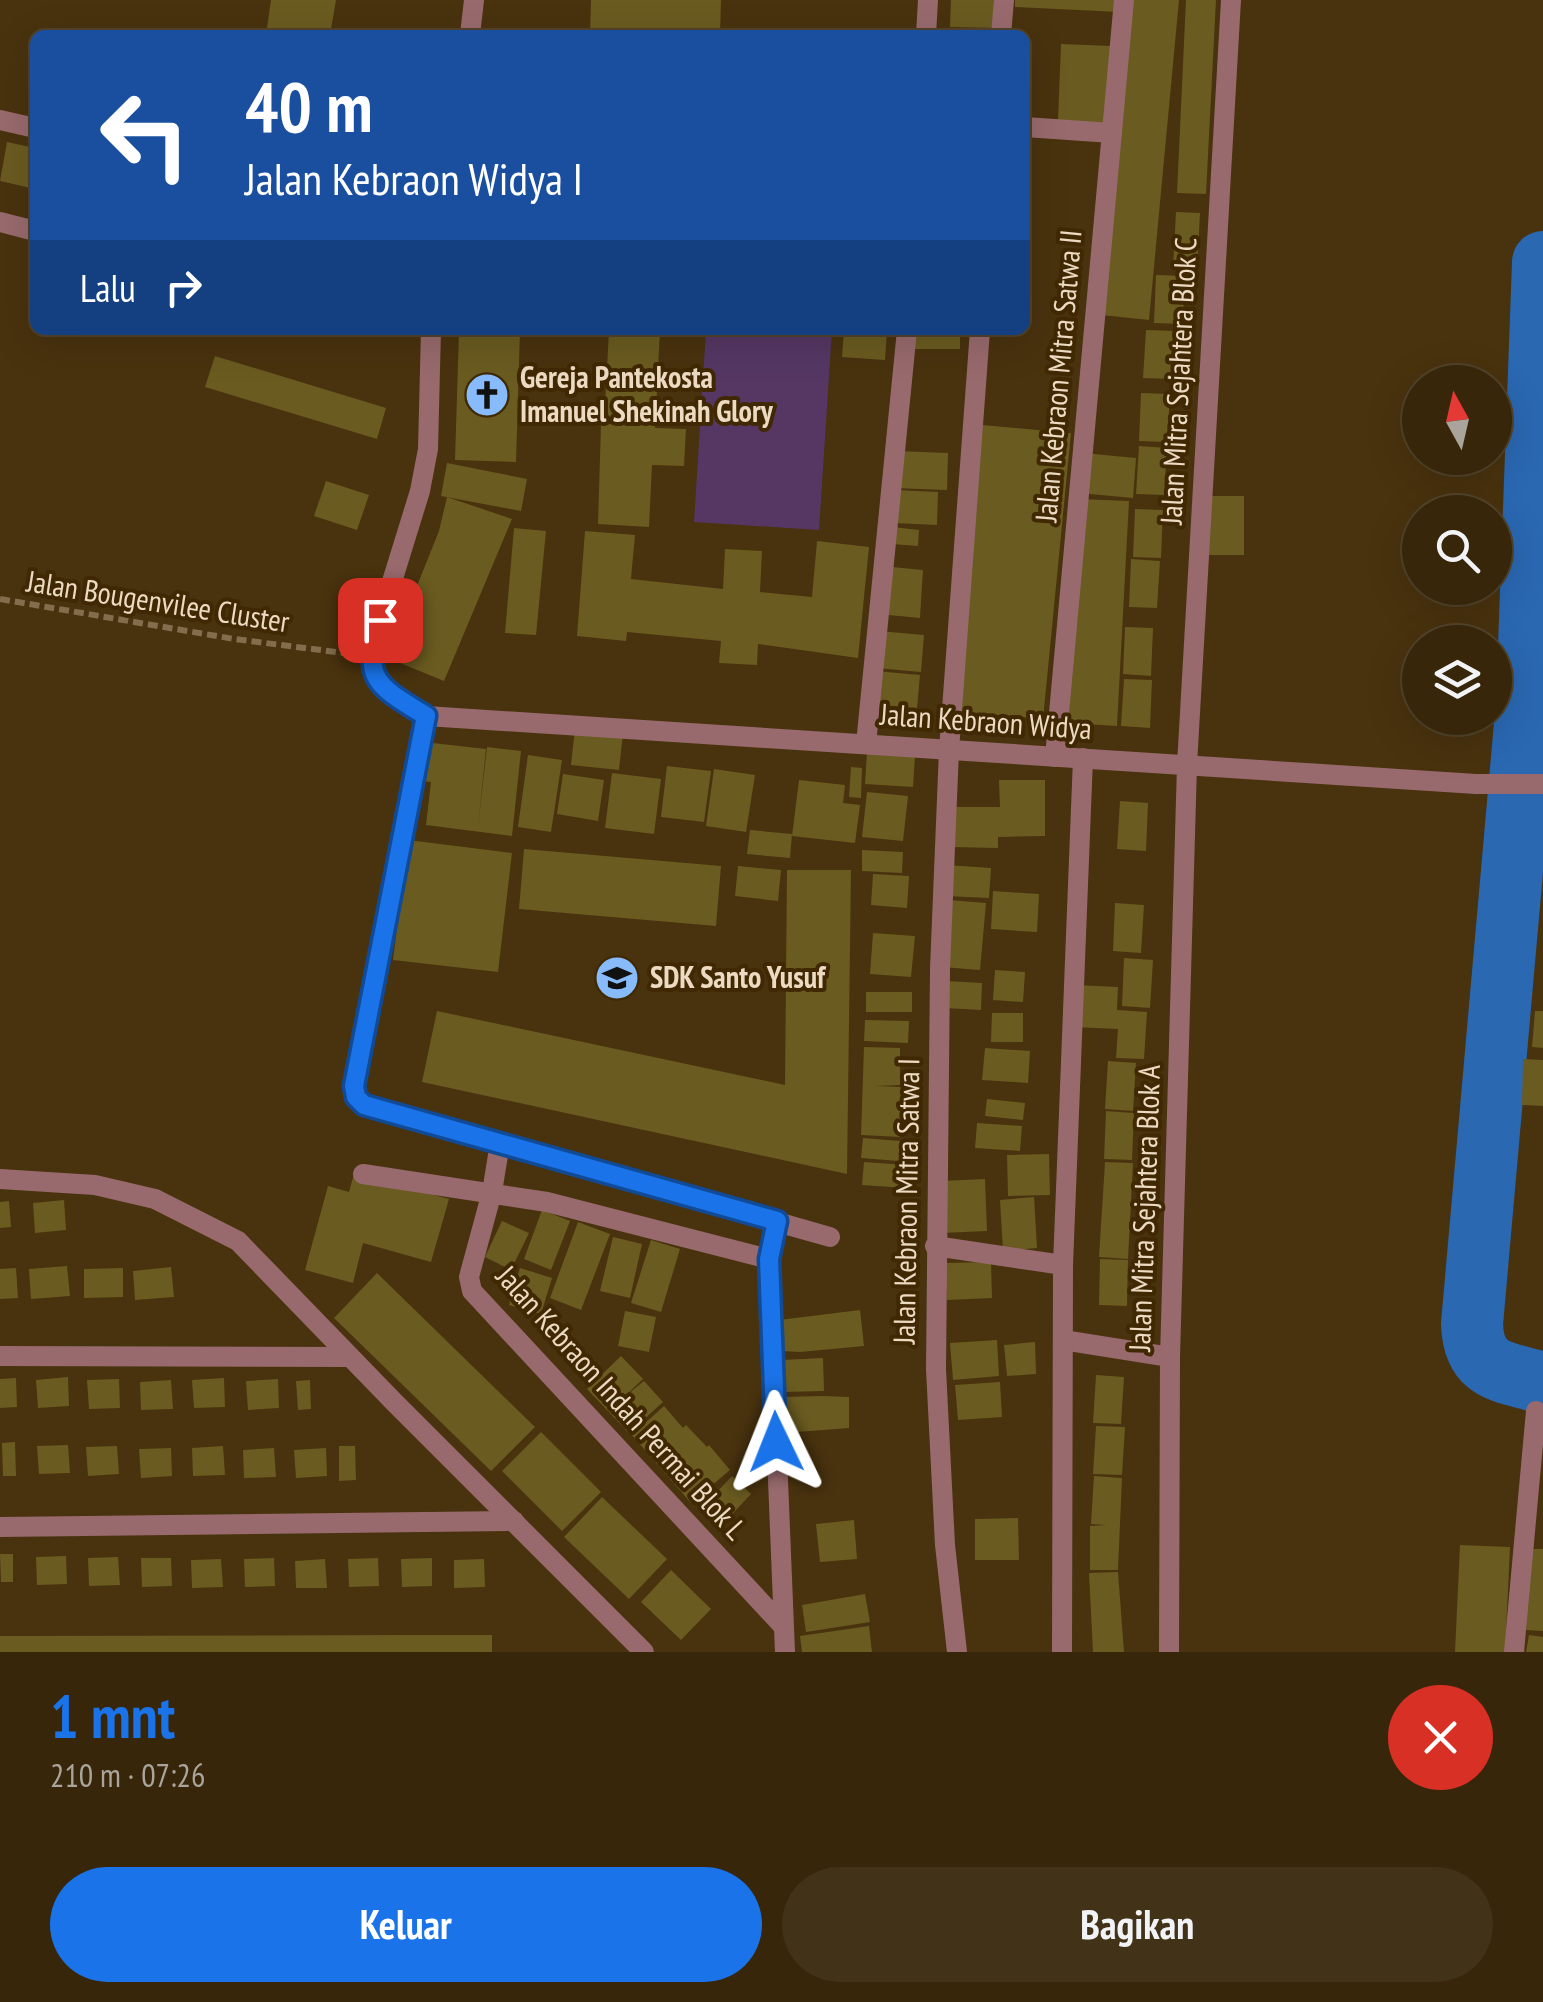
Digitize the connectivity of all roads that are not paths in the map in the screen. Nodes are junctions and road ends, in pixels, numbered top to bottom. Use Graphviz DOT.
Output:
graph roads {
  1 [pos="474,0"];
  2 [pos="928,0"];
  3 [pos="1004,0"];
  4 [pos="1124,0"];
  5 [pos="1231,0"];
  6 [pos="471,30"];
  7 [pos="926,30"];
  8 [pos="1002,30"];
  9 [pos="0,120"];
  10 [pos="30,127"];
  11 [pos="1030,127"];
  12 [pos="1112,133"];
  13 [pos="0,222"];
  14 [pos="30,229"];
  15 [pos="426,335"];
  16 [pos="907,335"];
  17 [pos="980,335"];
  18 [pos="426,716"];
  19 [pos="866,744"];
  20 [pos="949,750"];
  21 [pos="1055,756"];
  22 [pos="1083,758"];
  23 [pos="1186,765"];
  24 [pos="1543,784"];
  25 [pos="500,1143"];
  26 [pos="362,1174"];
  27 [pos="0,1179"];
  28 [pos="492,1192"];
  29 [pos="777,1221"];
  30 [pos="830,1236"];
  31 [pos="935,1246"];
  32 [pos="769,1259"];
  33 [pos="1064,1265"];
  34 [pos="1063,1340"];
  35 [pos="0,1356"];
  36 [pos="349,1357"];
  37 [pos="1170,1357"];
  38 [pos="1536,1411"];
  39 [pos="514,1521"];
  40 [pos="0,1527"];
  41 [pos="782,1626"];
  42 [pos="644,1652"];
  43 [pos="785,1652"];
  44 [pos="957,1652"];
  45 [pos="1062,1652"];
  46 [pos="1169,1652"];
  47 [pos="1514,1652"];
  1 -- 6 [label="street"];
  2 -- 7 [label="street"];
  3 -- 8 [label="street"];
  4 -- 12 [label="street, Jalan Kebraon Mitra Satwa II"];
  5 -- 23 [label="street, Jalan Mitra Sejahtera Blok C"];
  9 -- 10 [label="street"];
  11 -- 12 [label="street"];
  12 -- 21 [label="street, Jalan Kebraon Mitra Satwa II"];
  13 -- 14 [label="street"];
  15 -- 18 [label="street"];
  16 -- 19 [label="street"];
  17 -- 20 [label="street, Jalan Kebraon Mitra Satwa I"];
  18 -- 19 [label="street, Jalan Kebraon Widya"];
  18 -- 25 [label="street"];
  19 -- 20 [label="street, Jalan Kebraon Widya"];
  20 -- 21 [label="street, Jalan Kebraon Widya"];
  20 -- 31 [label="street, Jalan Kebraon Mitra Satwa I"];
  21 -- 22 [label="street, Jalan Kebraon Widya"];
  22 -- 23 [label="street, Jalan Kebraon Widya"];
  22 -- 33 [label="street"];
  23 -- 24 [label="street, Jalan Kebraon Widya"];
  23 -- 37 [label="street, Jalan Mitra Sejahtera Blok A"];
  25 -- 28 [label="street, Jalan Kebraon Indah Permai Blok L"];
  25 -- 29 [label="street"];
  26 -- 28 [label="street"];
  27 -- 36 [label="street"];
  28 -- 32 [label="street"];
  28 -- 41 [label="street, Jalan Kebraon Indah Permai Blok L"];
  29 -- 30 [label="street"];
  29 -- 32 [label="street, Jalan Kebraon Indah Permai Blok L"];
  31 -- 33 [label="street"];
  31 -- 44 [label="street, Jalan Kebraon Mitra Satwa I"];
  32 -- 41 [label="street, Jalan Kebraon Indah Permai Blok L"];
  33 -- 34 [label="street"];
  34 -- 37 [label="street"];
  34 -- 45 [label="street"];
  35 -- 36 [label="street"];
  36 -- 39 [label="street"];
  37 -- 46 [label="street, Jalan Mitra Sejahtera Blok A"];
  38 -- 47 [label="street"];
  39 -- 40 [label="street"];
  39 -- 42 [label="street"];
  41 -- 43 [label="street, Jalan Kebraon Indah Permai Blok L"];
}
